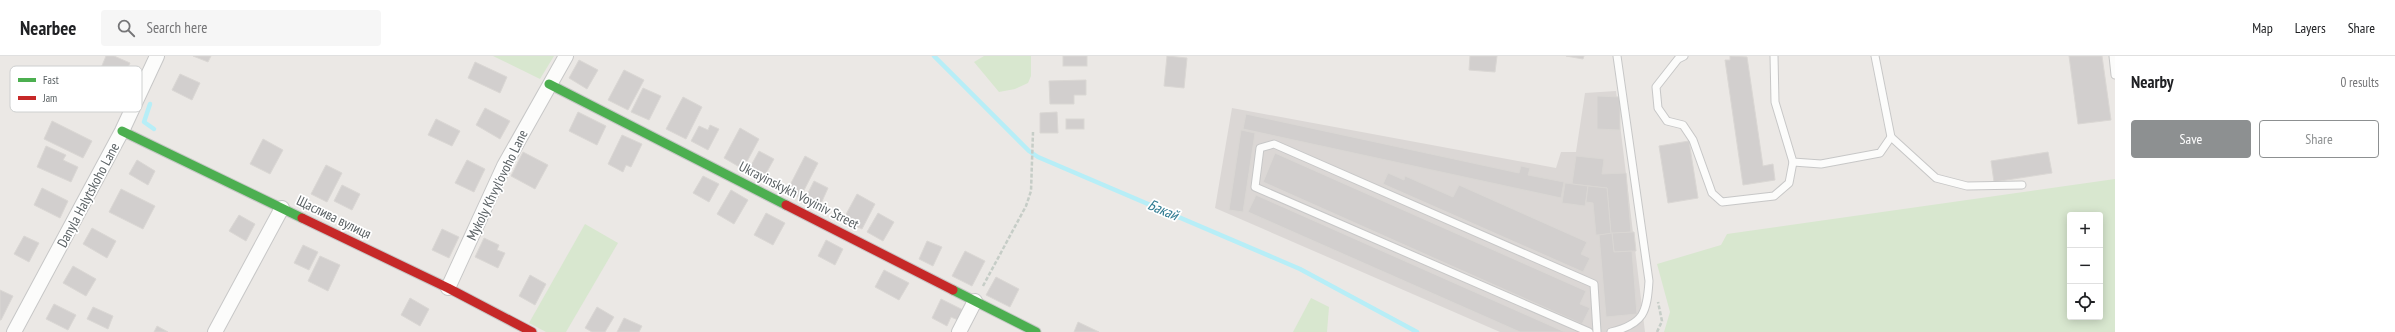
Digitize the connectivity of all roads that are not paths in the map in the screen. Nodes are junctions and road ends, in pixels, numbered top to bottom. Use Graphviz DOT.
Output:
graph roads {
  1 [pos="157,56"];
  2 [pos="566,56"];
  3 [pos="1617,56"];
  4 [pos="1684,56"];
  5 [pos="1774,56"];
  6 [pos="1875,56"];
  7 [pos="2113,56"];
  8 [pos="2115,75"];
  9 [pos="549,84"];
  10 [pos="142,88"];
  11 [pos="131,112"];
  12 [pos="122,131"];
  13 [pos="1891,137"];
  14 [pos="1793,162"];
  15 [pos="2022,185"];
  16 [pos="282,208"];
  17 [pos="448,288"];
  18 [pos="975,301"];
  19 [pos="14,332"];
  20 [pos="215,332"];
  21 [pos="532,332"];
  22 [pos="959,332"];
  23 [pos="1036,332"];
  24 [pos="1590,332"];
  25 [pos="1597,332"];
  26 [pos="1611,332"];
  1 -- 10 [label="street, Danyla Halytskoho Lane"];
  2 -- 9 [label="street, Mykoly Khvyl'ovoho Lane"];
  3 -- 26 [label="lane"];
  4 -- 14 [label="lane"];
  5 -- 14 [label="lane"];
  6 -- 13 [label="lane"];
  7 -- 8 [label="lane"];
  9 -- 17 [label="street, Mykoly Khvyl'ovoho Lane"];
  9 -- 18 [label="street, Ukrayinskykh Voyiniv Street"];
  11 -- 12 [label="street, Danyla Halytskoho Lane"];
  12 -- 16 [label="street, Щаслива вулиця"];
  12 -- 19 [label="street, Danyla Halytskoho Lane"];
  13 -- 14 [label="lane"];
  13 -- 15 [label="lane"];
  16 -- 17 [label="street, Щаслива вулиця"];
  16 -- 20 [label="street"];
  17 -- 21 [label="street, Щаслива вулиця"];
  18 -- 22 [label="street"];
  18 -- 23 [label="street, Ukrayinskykh Voyiniv Street"];
  24 -- 25 [label="lane"];
}
